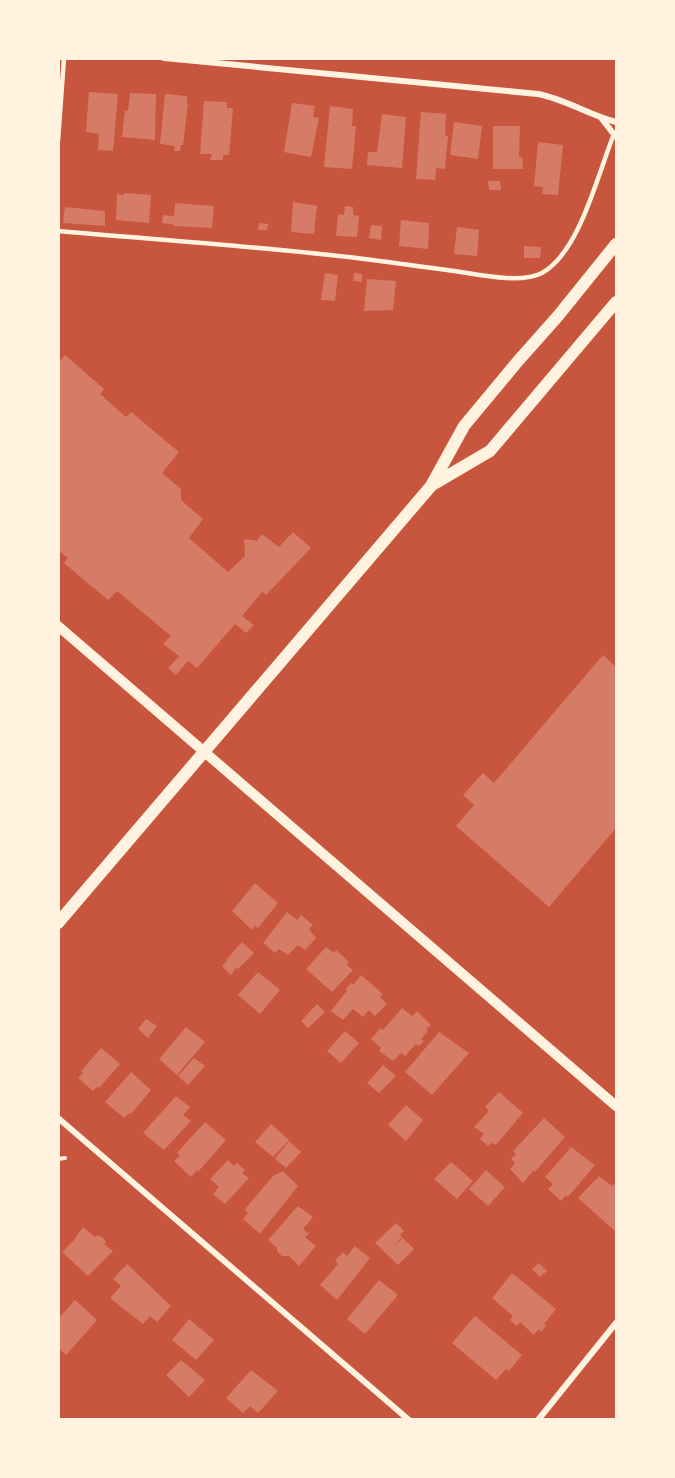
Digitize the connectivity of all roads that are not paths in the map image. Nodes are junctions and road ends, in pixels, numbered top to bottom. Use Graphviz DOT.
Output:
graph roads {
  1 [pos="64,58"];
  2 [pos="164,58"];
  3 [pos="254,58"];
  4 [pos="254,66"];
  5 [pos="601,118"];
  6 [pos="616,122"];
  7 [pos="615,136"];
  8 [pos="58,141"];
  9 [pos="58,231"];
  10 [pos="616,244"];
  11 [pos="616,302"];
  12 [pos="431,486"];
  13 [pos="58,626"];
  14 [pos="205,751"];
  15 [pos="58,923"];
  16 [pos="616,1106"];
  17 [pos="58,1118"];
  18 [pos="616,1323"];
  19 [pos="409,1419"];
  20 [pos="538,1419"];
  1 -- 8 [label="lane"];
  2 -- 4 [label="street"];
  3 -- 4 [label="street"];
  4 -- 5 [label="street"];
  5 -- 6 [label="street"];
  5 -- 7 [label="street"];
  7 -- 9 [label="lane"];
  10 -- 12 [label="main road"];
  11 -- 12 [label="main road"];
  12 -- 14 [label="main road"];
  13 -- 14 [label="street"];
  14 -- 15 [label="main road"];
  14 -- 16 [label="street"];
  17 -- 19 [label="street"];
  18 -- 20 [label="street"];
}
